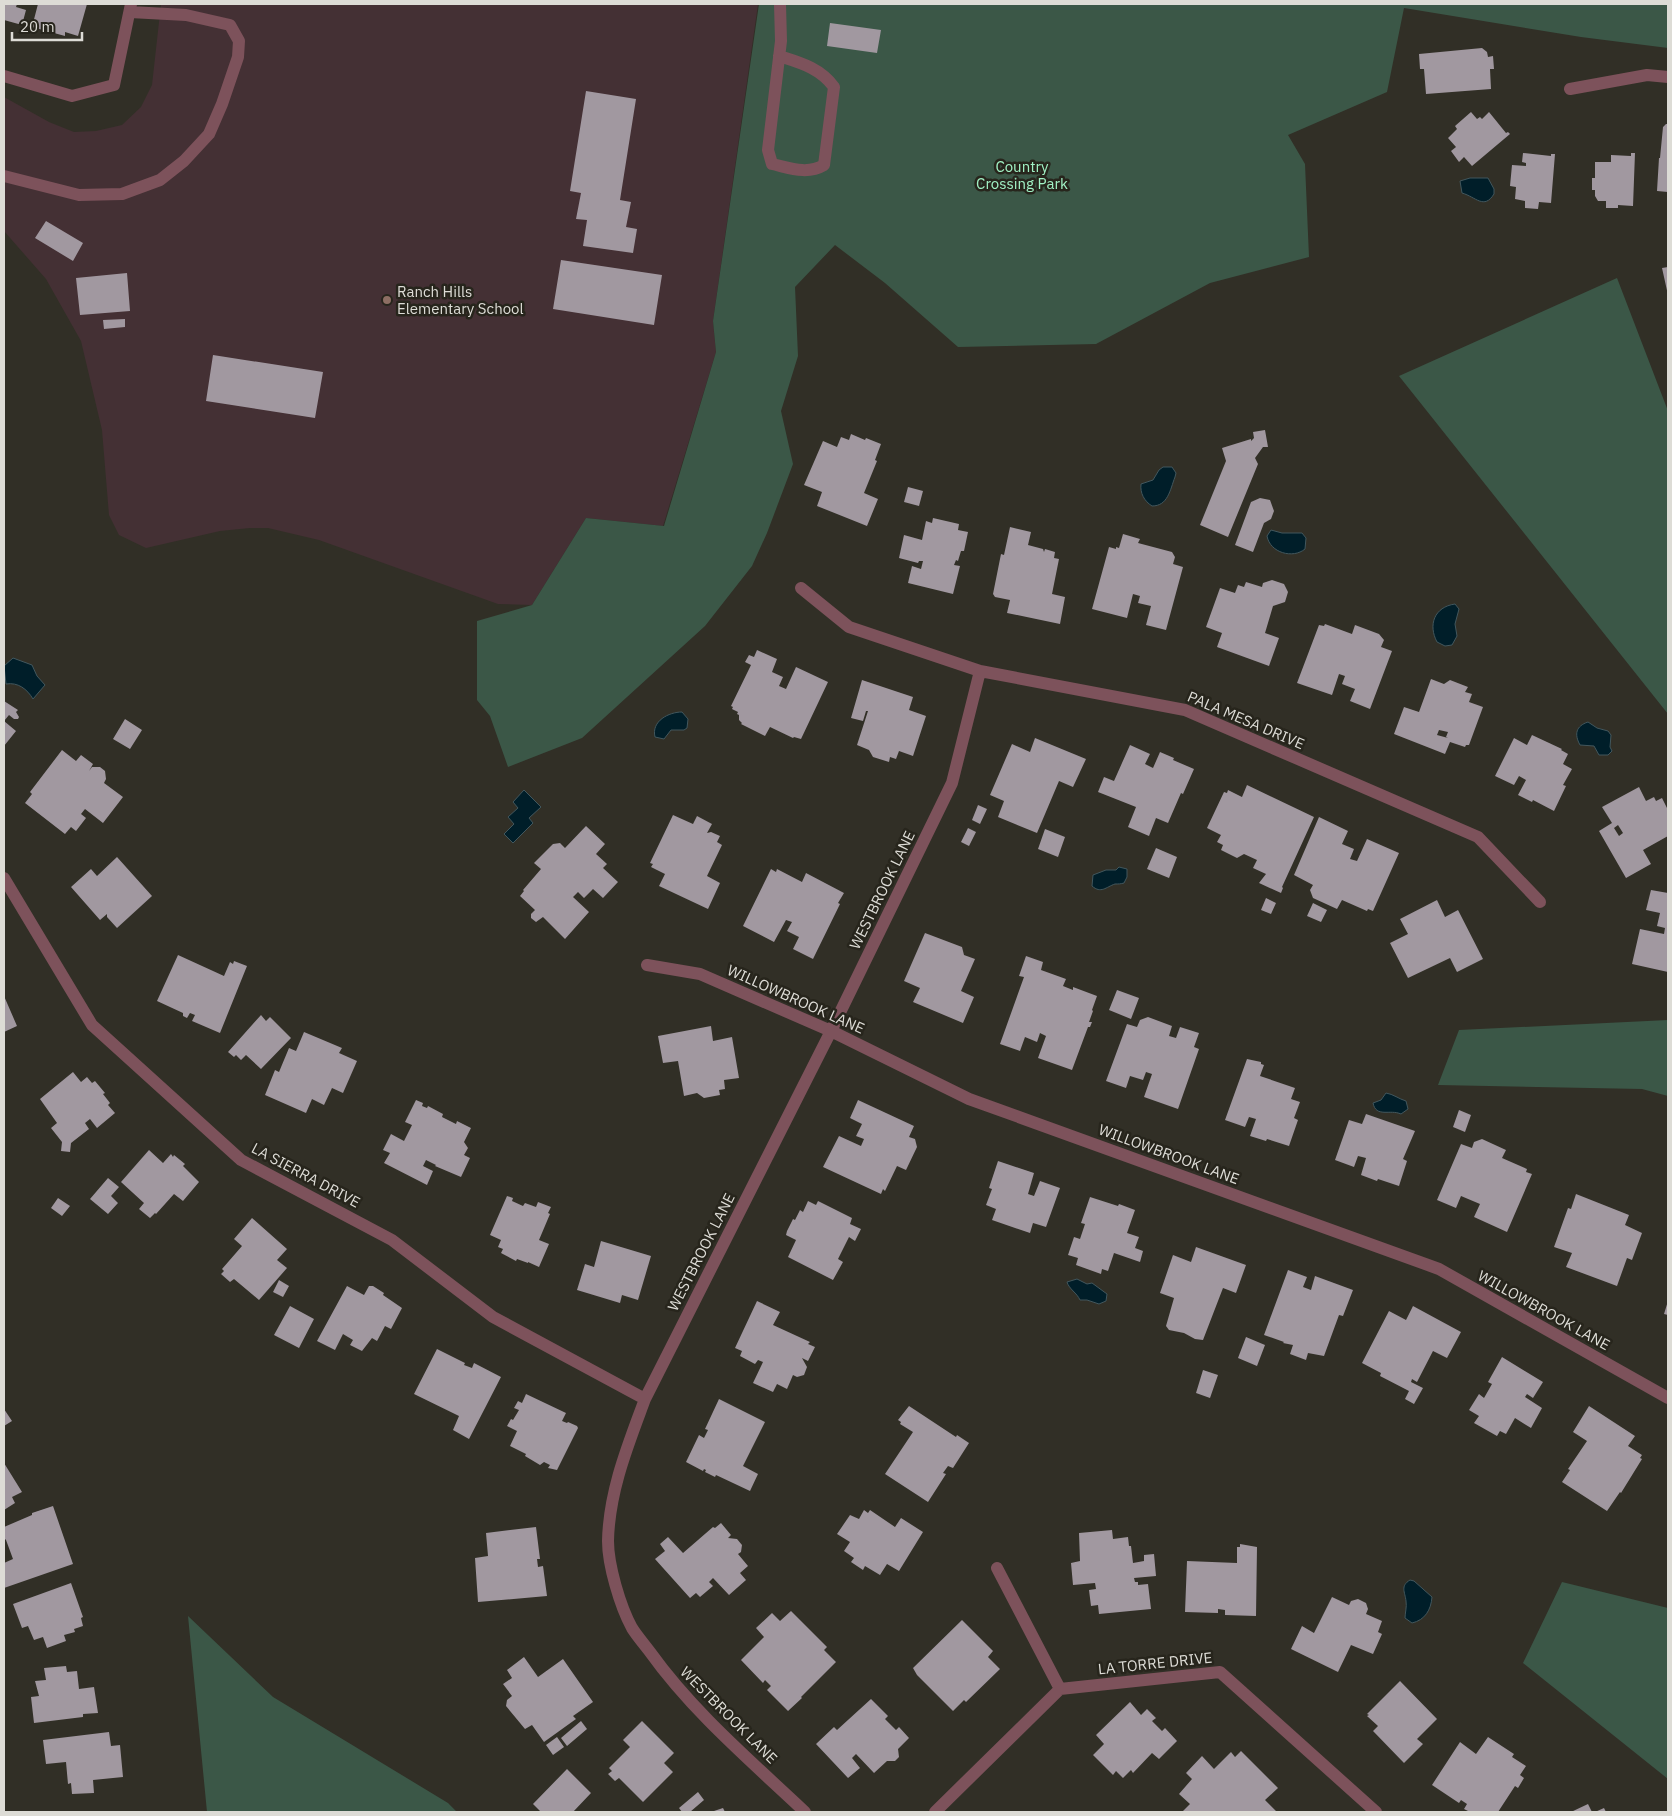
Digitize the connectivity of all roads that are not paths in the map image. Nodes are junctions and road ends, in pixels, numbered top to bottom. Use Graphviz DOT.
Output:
graph roads {
  1 [pos="780,4"];
  2 [pos="130,8"];
  3 [pos="779,56"];
  4 [pos="4,76"];
  5 [pos="1668,77"];
  6 [pos="1570,89"];
  7 [pos="4,176"];
  8 [pos="801,588"];
  9 [pos="980,671"];
  10 [pos="4,878"];
  11 [pos="1540,902"];
  12 [pos="647,966"];
  13 [pos="831,1031"];
  14 [pos="1668,1398"];
  15 [pos="645,1399"];
  16 [pos="997,1568"];
  17 [pos="1060,1689"];
  18 [pos="805,1812"];
  19 [pos="935,1812"];
  20 [pos="1376,1812"];
  1 -- 3 [label="street"];
  2 -- 4 [label="street"];
  2 -- 7 [label="street"];
  3 -- 3 [label="street"];
  5 -- 6 [label="street"];
  8 -- 9 [label="street, PALA MESA DRIVE"];
  9 -- 11 [label="street, PALA MESA DRIVE"];
  9 -- 13 [label="street, WESTBROOK LANE"];
  10 -- 15 [label="street, LA SIERRA DRIVE"];
  12 -- 13 [label="street, WILLOWBROOK LANE"];
  13 -- 14 [label="street, WILLOWBROOK LANE"];
  13 -- 15 [label="street, WESTBROOK LANE"];
  15 -- 18 [label="street, WESTBROOK LANE"];
  16 -- 17 [label="street"];
  17 -- 19 [label="street"];
  17 -- 20 [label="street, LA TORRE DRIVE"];
}
